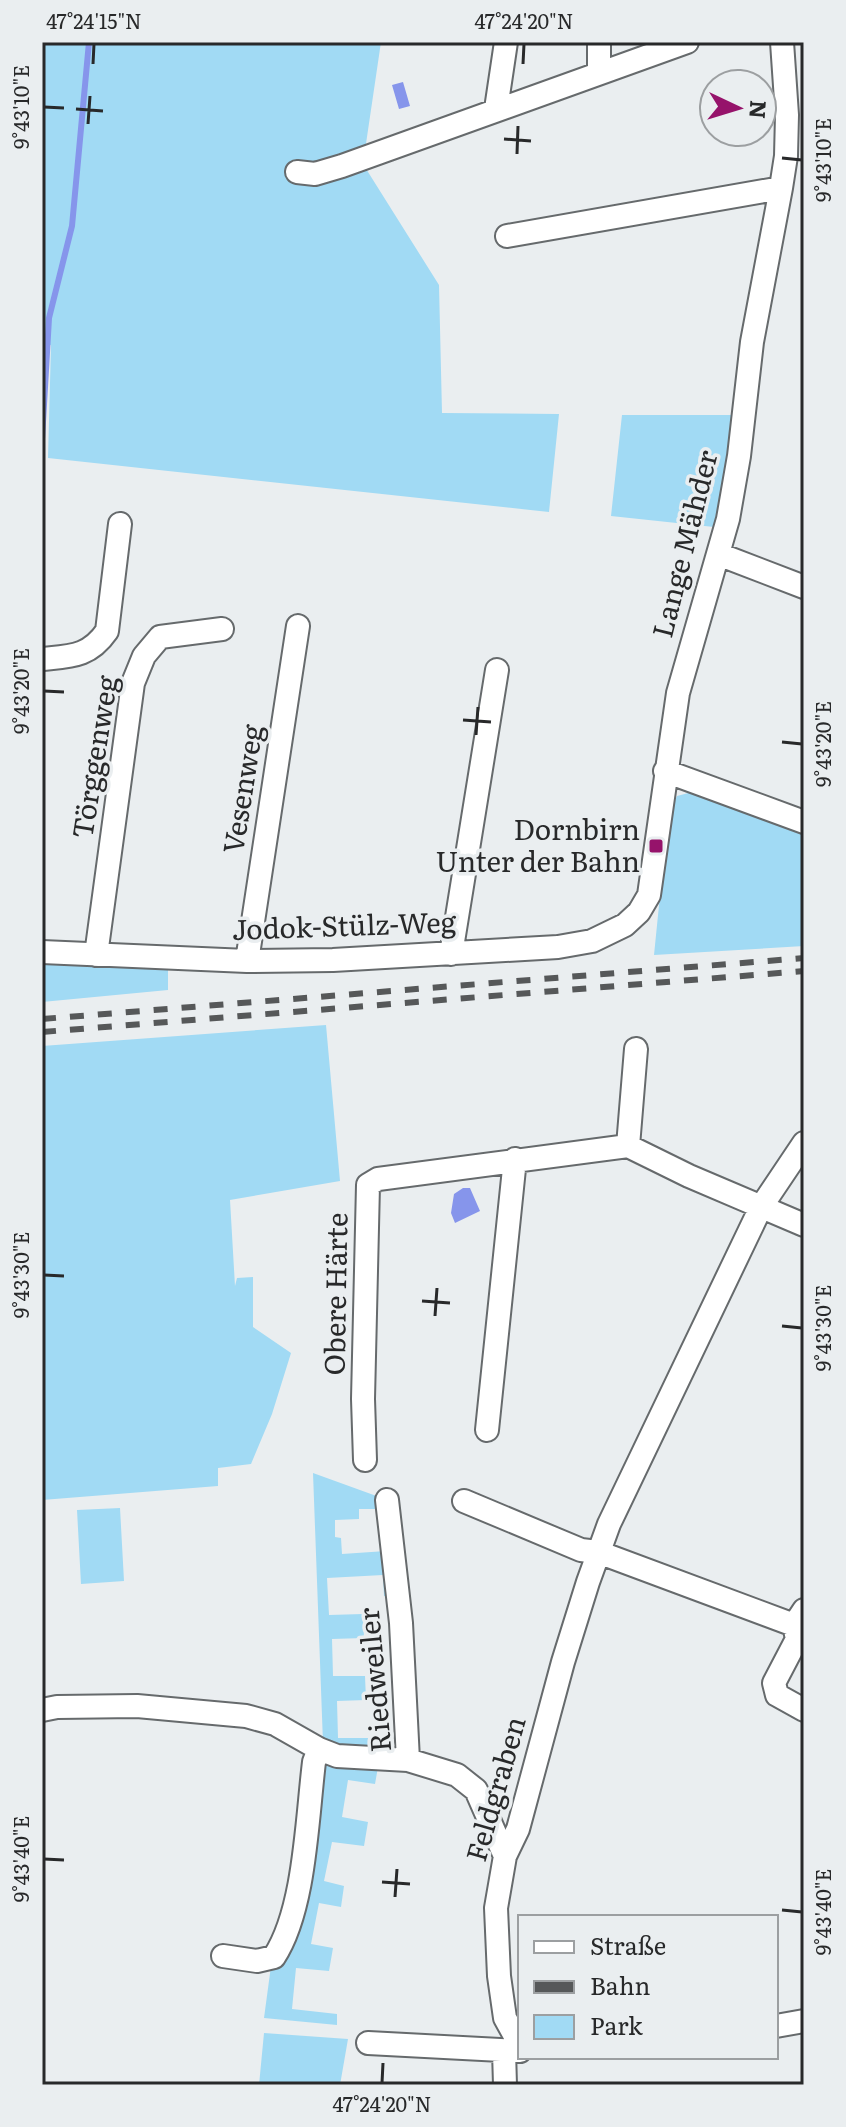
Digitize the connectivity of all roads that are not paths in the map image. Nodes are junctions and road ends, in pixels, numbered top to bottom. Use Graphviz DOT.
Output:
graph roads {
  1 [pos="506,42"];
  2 [pos="599,42"];
  3 [pos="687,42"];
  4 [pos="782,42"];
  5 [pos="599,72"];
  6 [pos="496,109"];
  7 [pos="297,172"];
  8 [pos="781,188"];
  9 [pos="507,236"];
  10 [pos="120,524"];
  11 [pos="718,554"];
  12 [pos="804,587"];
  13 [pos="298,626"];
  14 [pos="222,629"];
  15 [pos="42,659"];
  16 [pos="497,670"];
  17 [pos="665,771"];
  18 [pos="804,822"];
  19 [pos="639,912"];
  20 [pos="42,952"];
  21 [pos="451,954"];
  22 [pos="96,955"];
  23 [pos="247,961"];
  24 [pos="636,1049"];
  25 [pos="804,1143"];
  26 [pos="628,1146"];
  27 [pos="515,1159"];
  28 [pos="761,1207"];
  29 [pos="804,1225"];
  30 [pos="487,1430"];
  31 [pos="365,1460"];
  32 [pos="387,1500"];
  33 [pos="464,1501"];
  34 [pos="598,1552"];
  35 [pos="799,1617"];
  36 [pos="42,1710"];
  37 [pos="804,1710"];
  38 [pos="319,1749"];
  39 [pos="408,1760"];
  40 [pos="505,1856"];
  41 [pos="223,1956"];
  42 [pos="804,2021"];
  43 [pos="778,2026"];
  44 [pos="368,2043"];
  45 [pos="515,2049"];
  46 [pos="505,2085"];
  1 -- 6 [label="street"];
  2 -- 5 [label="street"];
  3 -- 5 [label="street"];
  4 -- 8 [label="street, Lange Mähder"];
  5 -- 6 [label="street"];
  6 -- 7 [label="street"];
  8 -- 9 [label="street"];
  8 -- 11 [label="street, Lange Mähder"];
  10 -- 15 [label="street"];
  11 -- 12 [label="street"];
  11 -- 17 [label="street, Lange Mähder"];
  13 -- 23 [label="street, Vesenweg"];
  14 -- 22 [label="street, Törggenweg"];
  16 -- 21 [label="street"];
  17 -- 18 [label="street"];
  17 -- 19 [label="street, Lange Mähder"];
  19 -- 21 [label="street, Jodok-Stülz-Weg"];
  20 -- 22 [label="street, Jodok-Stülz-Weg"];
  21 -- 23 [label="street, Jodok-Stülz-Weg"];
  22 -- 23 [label="street, Jodok-Stülz-Weg"];
  24 -- 26 [label="street"];
  25 -- 28 [label="street, Feldgraben"];
  26 -- 27 [label="street, Obere Härte"];
  26 -- 28 [label="street"];
  27 -- 30 [label="street"];
  27 -- 31 [label="street, Obere Härte"];
  28 -- 29 [label="street"];
  28 -- 34 [label="street, Feldgraben"];
  32 -- 39 [label="street, Riedweiler"];
  33 -- 34 [label="street"];
  34 -- 35 [label="street"];
  34 -- 40 [label="street, Feldgraben"];
  35 -- 37 [label="street"];
  36 -- 38 [label="street"];
  38 -- 39 [label="street"];
  38 -- 41 [label="street"];
  39 -- 40 [label="street, Riedweiler"];
  40 -- 45 [label="street, Feldgraben"];
  42 -- 43 [label="street"];
  44 -- 45 [label="street"];
  45 -- 46 [label="street"];
}
